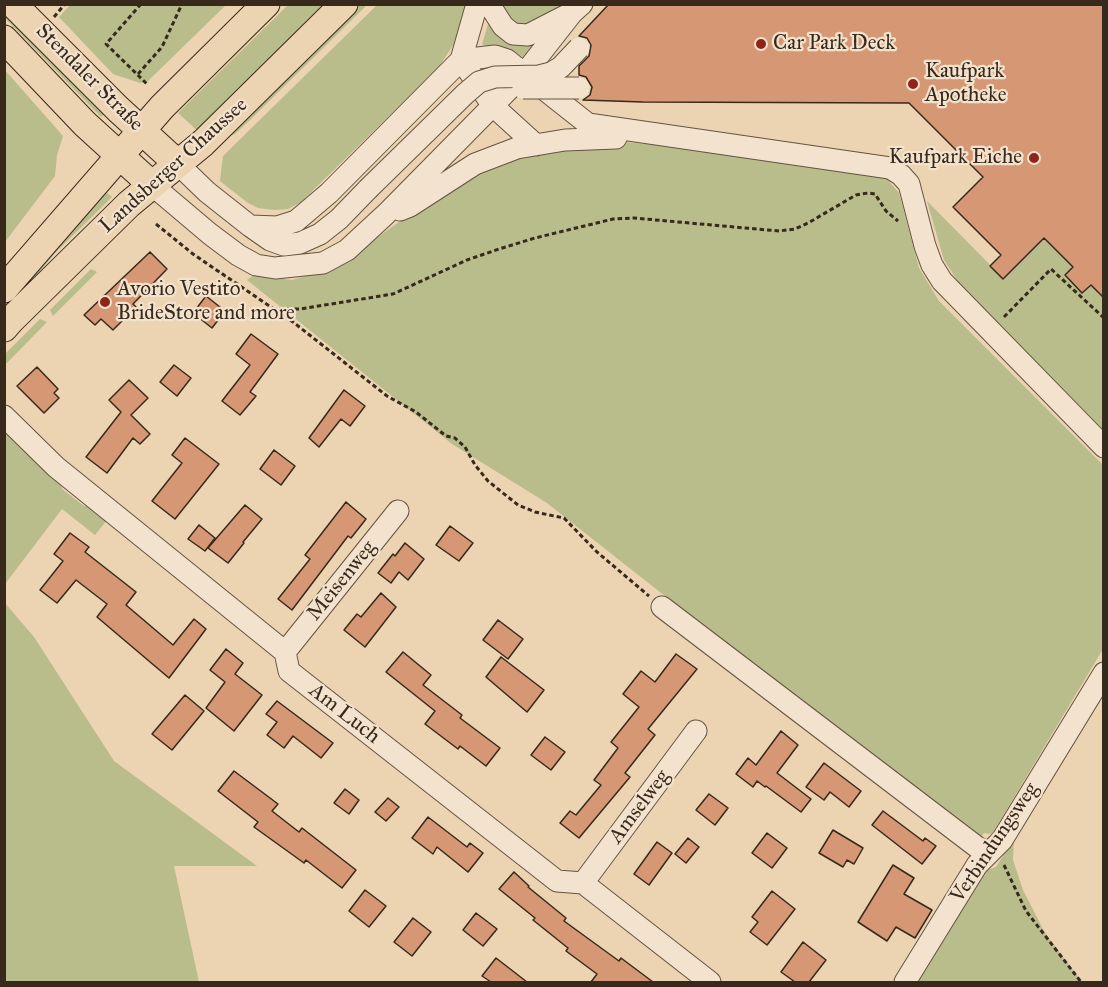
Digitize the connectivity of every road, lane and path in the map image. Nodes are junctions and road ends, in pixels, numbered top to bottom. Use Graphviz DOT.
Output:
graph roads {
  1 [pos="13,4"];
  2 [pos="65,4"];
  3 [pos="141,4"];
  4 [pos="182,4"];
  5 [pos="266,4"];
  6 [pos="344,4"];
  7 [pos="477,4"];
  8 [pos="489,4"];
  9 [pos="577,9"];
  10 [pos="47,20"];
  11 [pos="4,39"];
  12 [pos="579,48"];
  13 [pos="460,60"];
  14 [pos="531,66"];
  15 [pos="138,74"];
  16 [pos="148,85"];
  17 [pos="579,88"];
  18 [pos="493,106"];
  19 [pos="141,131"];
  20 [pos="643,132"];
  21 [pos="536,145"];
  22 [pos="119,155"];
  23 [pos="171,158"];
  24 [pos="146,180"];
  25 [pos="377,200"];
  26 [pos="156,224"];
  27 [pos="250,226"];
  28 [pos="921,232"];
  29 [pos="4,289"];
  30 [pos="272,309"];
  31 [pos="1104,318"];
  32 [pos="4,328"];
  33 [pos="990,331"];
  34 [pos="4,416"];
  35 [pos="1104,447"];
  36 [pos="398,511"];
  37 [pos="662,607"];
  38 [pos="285,652"];
  39 [pos="1104,673"];
  40 [pos="696,731"];
  41 [pos="989,853"];
  42 [pos="583,883"];
  43 [pos="710,982"];
  44 [pos="906,982"];
  45 [pos="1081,982"];
  1 -- 19 [label="main road, Stendaler Straße"];
  2 -- 10 [label="path"];
  3 -- 15 [label="path"];
  4 -- 15 [label="path"];
  5 -- 19 [label="main road, Landsberger Chaussee"];
  6 -- 23 [label="main road, Landsberger Chaussee"];
  7 -- 13 [label="street"];
  8 -- 9 [label="street"];
  9 -- 14 [label="street"];
  11 -- 22 [label="main road, Stendaler Straße"];
  12 -- 25 [label="street, bridge"];
  13 -- 14 [label="street"];
  13 -- 18 [label="street"];
  13 -- 27 [label="street"];
  14 -- 18 [label="street"];
  14 -- 20 [label="street"];
  15 -- 16 [label="path"];
  17 -- 25 [label="street, bridge"];
  18 -- 21 [label="street"];
  18 -- 25 [label="street"];
  19 -- 22 [label="main road, Landsberger Chaussee"];
  19 -- 23 [label="main road, Stendaler Straße"];
  20 -- 21 [label="street"];
  20 -- 28 [label="street"];
  21 -- 25 [label="street"];
  22 -- 24 [label="main road, Stendaler Straße"];
  22 -- 29 [label="main road, Landsberger Chaussee"];
  23 -- 24 [label="main road, Landsberger Chaussee"];
  23 -- 27 [label="street"];
  24 -- 25 [label="street"];
  24 -- 32 [label="main road, Landsberger Chaussee"];
  25 -- 27 [label="street"];
  26 -- 30 [label="path"];
  28 -- 30 [label="path"];
  28 -- 33 [label="street"];
  30 -- 37 [label="path"];
  31 -- 33 [label="path"];
  33 -- 35 [label="street"];
  34 -- 38 [label="street, Am Luch"];
  36 -- 38 [label="street, Meisenweg"];
  37 -- 41 [label="street"];
  38 -- 42 [label="street, Am Luch"];
  39 -- 41 [label="street, Verbindungsweg"];
  40 -- 42 [label="street, Amselweg"];
  41 -- 44 [label="street, Verbindungsweg"];
  41 -- 45 [label="path"];
  42 -- 43 [label="street, Am Luch"];
}
